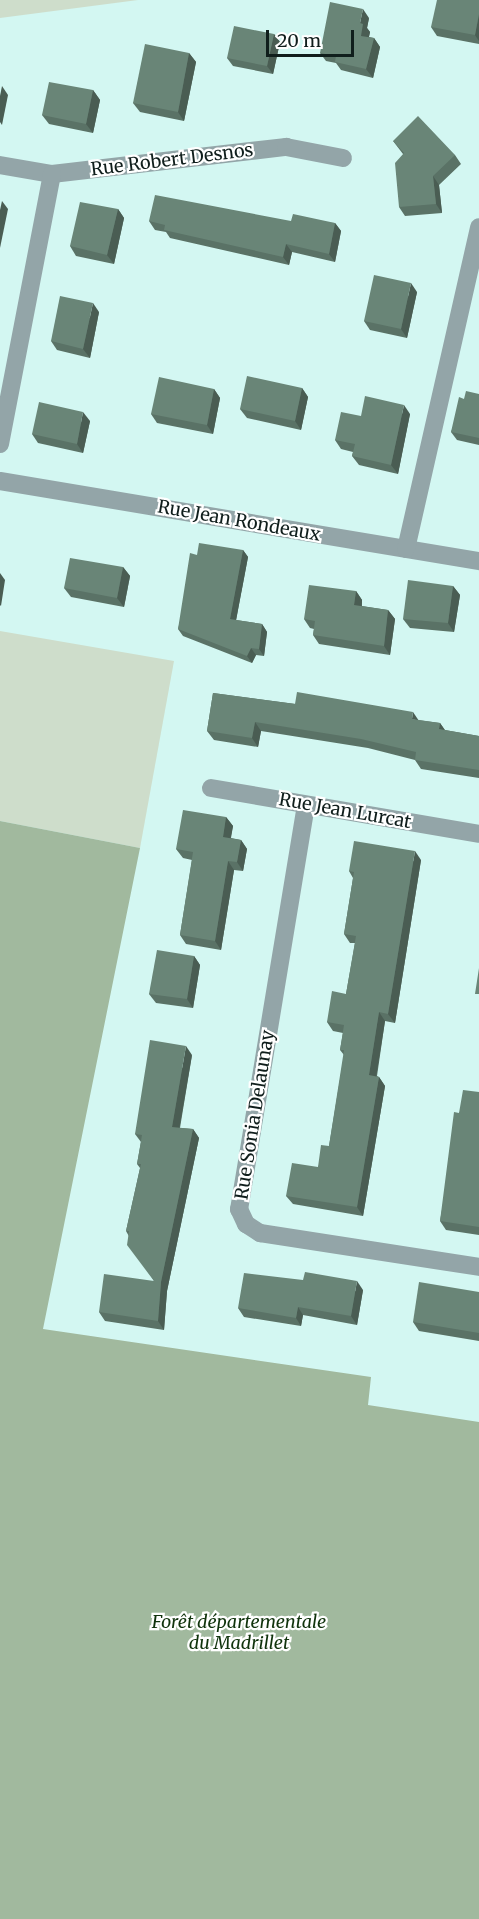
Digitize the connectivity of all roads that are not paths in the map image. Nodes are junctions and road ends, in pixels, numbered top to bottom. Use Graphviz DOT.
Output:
graph roads {
  1 [pos="343,158"];
  2 [pos="0,165"];
  3 [pos="52,174"];
  4 [pos="479,227"];
  5 [pos="0,444"];
  6 [pos="0,481"];
  7 [pos="406,549"];
  8 [pos="479,561"];
  9 [pos="211,788"];
  10 [pos="306,805"];
  11 [pos="479,834"];
  12 [pos="479,1267"];
  1 -- 3 [label="street, Rue Robert Desnos"];
  2 -- 3 [label="street, Rue Robert Desnos"];
  3 -- 5 [label="street"];
  4 -- 7 [label="street"];
  6 -- 7 [label="street, Rue Jean Rondeaux"];
  7 -- 8 [label="street, Rue Jean Rondeaux"];
  9 -- 10 [label="street, Rue Jean Lurcat"];
  10 -- 11 [label="street, Rue Jean Lurcat"];
  10 -- 12 [label="street, Rue Sonia Delaunay"];
}
